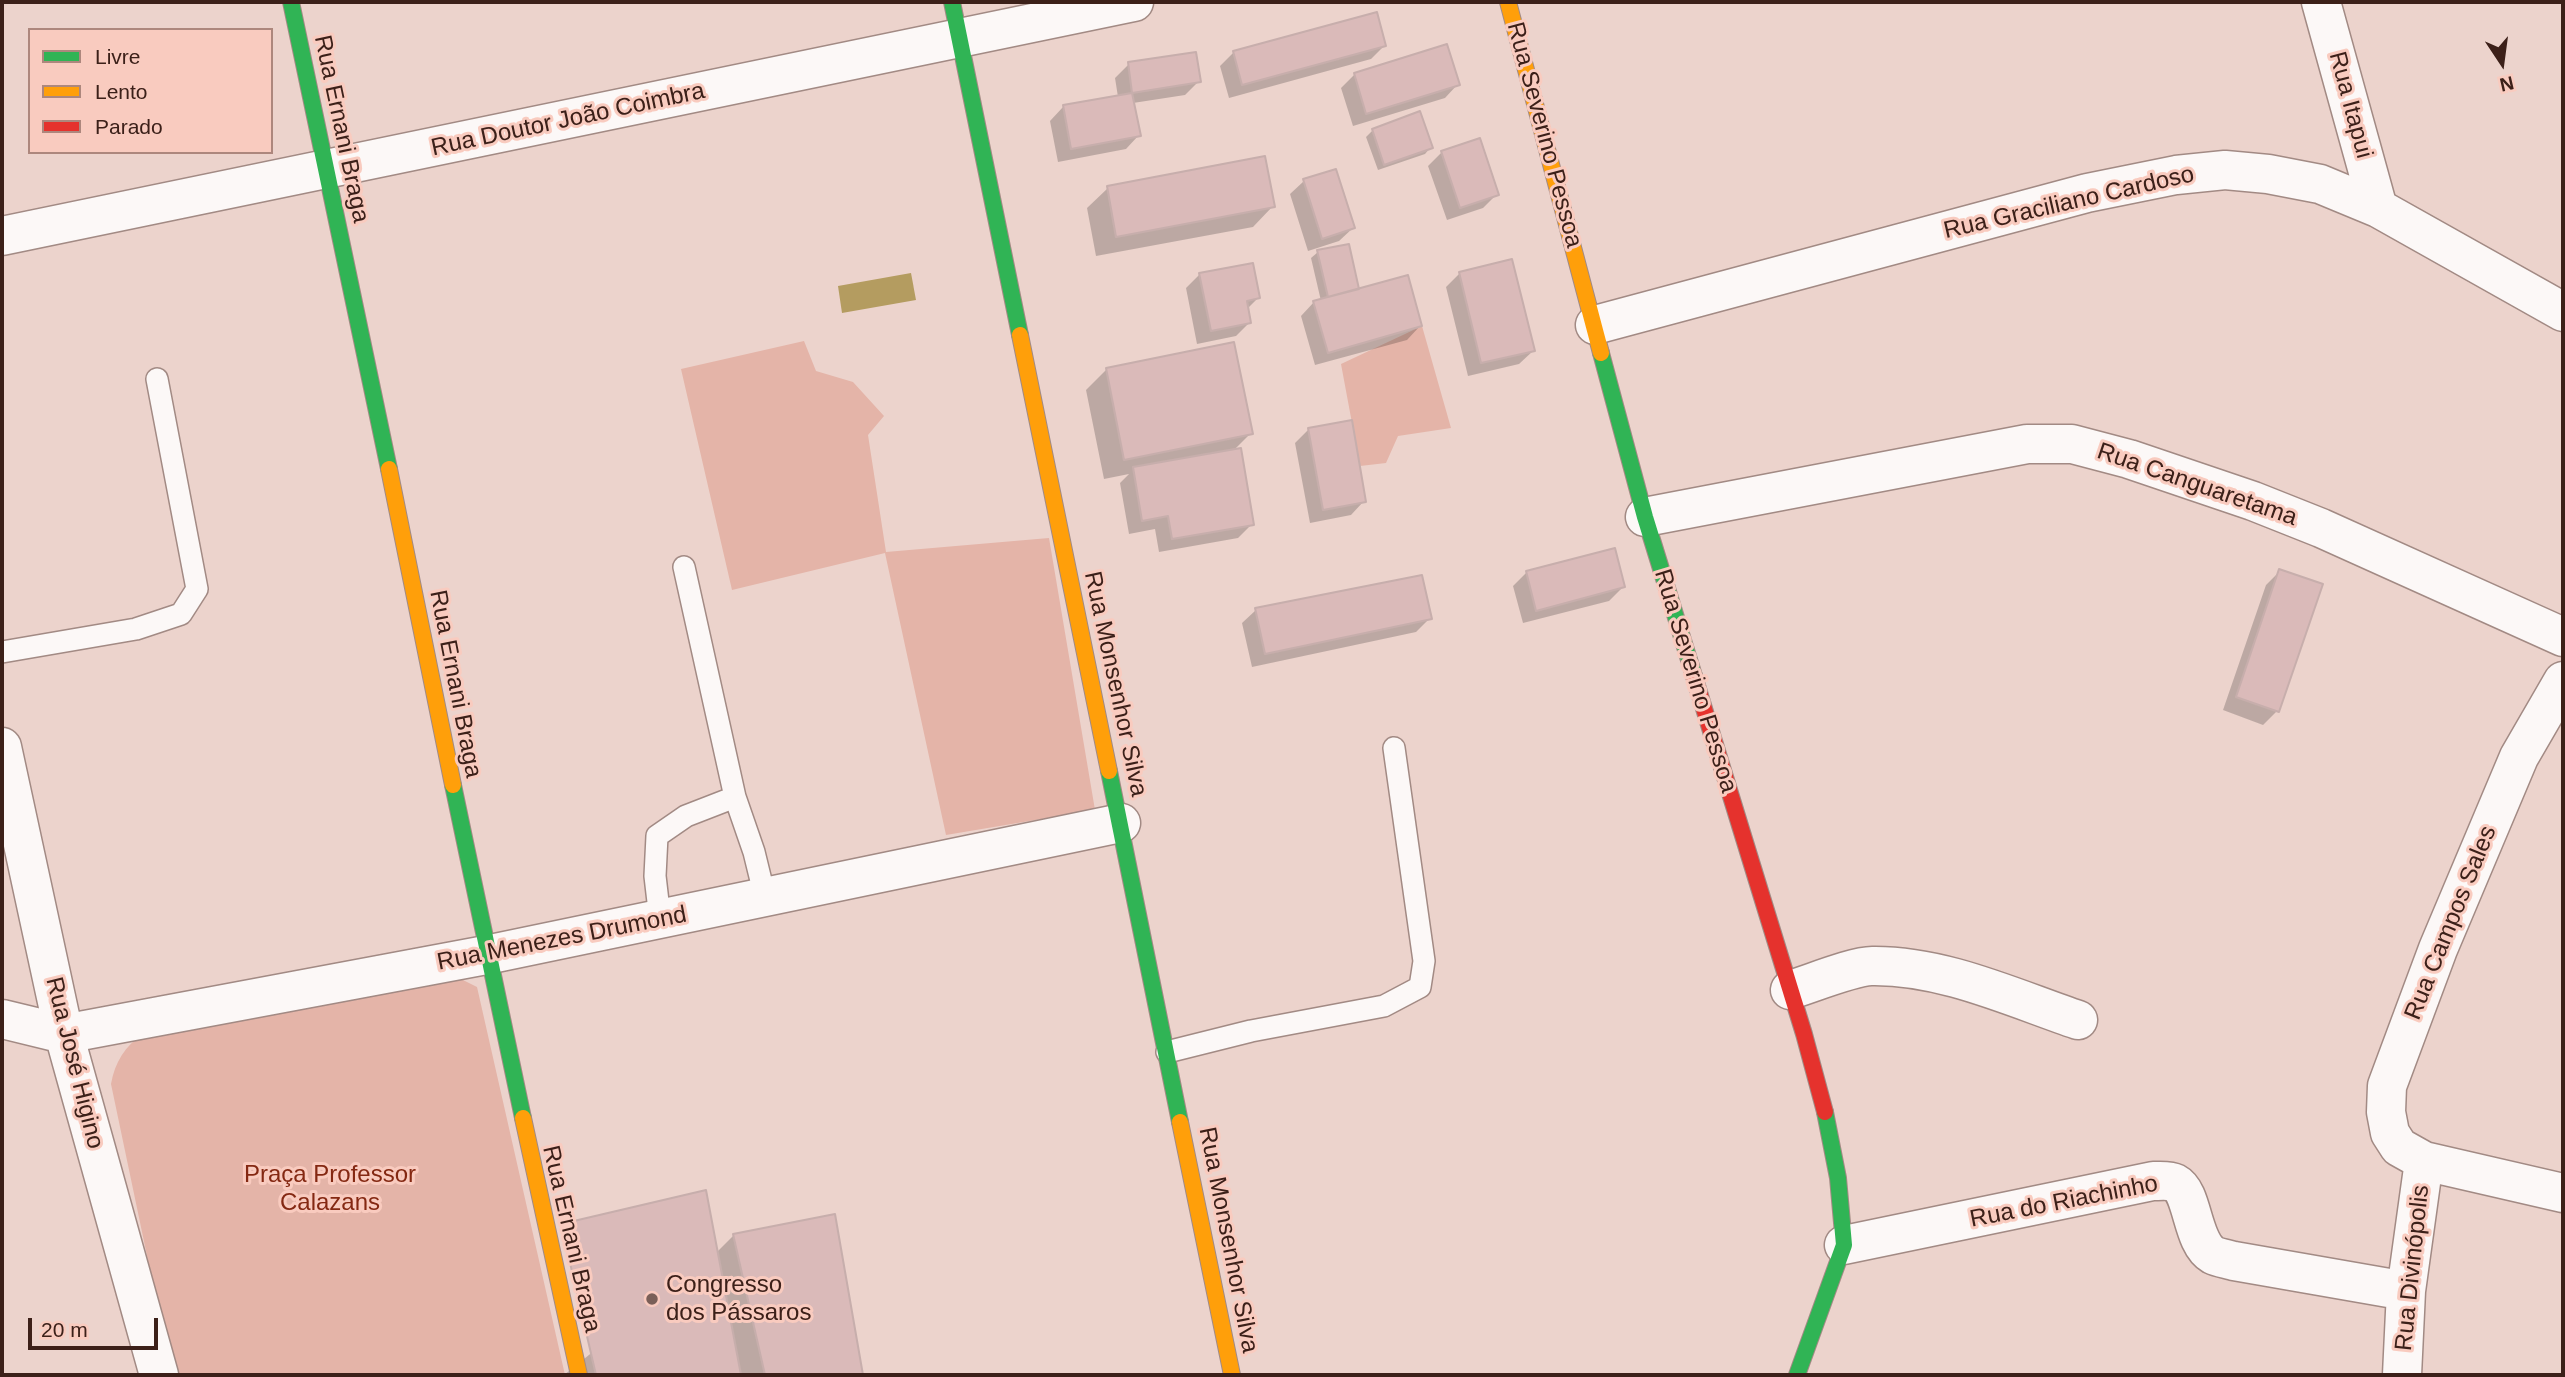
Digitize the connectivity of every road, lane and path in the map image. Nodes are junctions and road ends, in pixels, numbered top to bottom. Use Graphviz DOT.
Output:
graph roads {
  1 [pos="291,2"];
  2 [pos="952,2"];
  3 [pos="1134,2"];
  4 [pos="1508,2"];
  5 [pos="2321,2"];
  6 [pos="961,39"];
  7 [pos="327,170"];
  8 [pos="2378,208"];
  9 [pos="2,236"];
  10 [pos="2563,312"];
  11 [pos="1595,325"];
  12 [pos="157,379"];
  13 [pos="1645,517"];
  14 [pos="684,567"];
  15 [pos="2563,637"];
  16 [pos="2,652"];
  17 [pos="2563,681"];
  18 [pos="2,747"];
  19 [pos="1394,748"];
  20 [pos="736,797"];
  21 [pos="1121,823"];
  22 [pos="765,897"];
  23 [pos="660,919"];
  24 [pos="486,955"];
  25 [pos="1790,990"];
  26 [pos="2,1019"];
  27 [pos="2078,1020"];
  28 [pos="64,1034"];
  29 [pos="1167,1052"];
  30 [pos="2424,1161"];
  31 [pos="2563,1193"];
  32 [pos="1844,1245"];
  33 [pos="2406,1291"];
  34 [pos="1804,1369"];
  35 [pos="159,1375"];
  36 [pos="579,1375"];
  37 [pos="1232,1375"];
  38 [pos="2402,1375"];
  1 -- 7 [label="street, Rua Ernani Braga"];
  2 -- 6 [label="street, Rua Monsenhor Silva"];
  3 -- 6 [label="street, Rua Doutor João Coimbra"];
  4 -- 11 [label="street, Rua Severino Pessoa"];
  5 -- 8 [label="street, Rua Itapui"];
  6 -- 7 [label="street, Rua Doutor João Coimbra"];
  6 -- 21 [label="street, Rua Monsenhor Silva"];
  7 -- 9 [label="street, Rua Doutor João Coimbra"];
  7 -- 24 [label="street, Rua Ernani Braga"];
  8 -- 10 [label="street, Rua Graciliano Cardoso"];
  8 -- 11 [label="street, Rua Graciliano Cardoso"];
  11 -- 13 [label="street, Rua Severino Pessoa"];
  12 -- 16 [label="lane"];
  13 -- 15 [label="street, Rua Canguaretama"];
  13 -- 25 [label="street, Rua Severino Pessoa"];
  14 -- 20 [label="lane"];
  17 -- 30 [label="street, Rua Campos Sales"];
  18 -- 28 [label="street, Rua José Higino"];
  19 -- 29 [label="lane"];
  20 -- 22 [label="lane"];
  20 -- 23 [label="lane"];
  21 -- 22 [label="street, Rua Menezes Drumond"];
  21 -- 29 [label="street, Rua Monsenhor Silva"];
  22 -- 23 [label="street, Rua Menezes Drumond"];
  23 -- 24 [label="street, Rua Menezes Drumond"];
  24 -- 28 [label="street, Rua Menezes Drumond"];
  24 -- 36 [label="street, Rua Ernani Braga"];
  25 -- 27 [label="street"];
  25 -- 32 [label="street, Rua Severino Pessoa"];
  26 -- 28 [label="street, Rua Menezes Drumond"];
  28 -- 35 [label="street, Rua José Higino"];
  29 -- 37 [label="street, Rua Monsenhor Silva"];
  30 -- 31 [label="street"];
  30 -- 33 [label="street, Rua Divinópolis"];
  32 -- 33 [label="street, Rua do Riachinho"];
  32 -- 34 [label="street, Rua Severino Pessoa"];
  33 -- 38 [label="street, Rua Divinópolis"];
}
